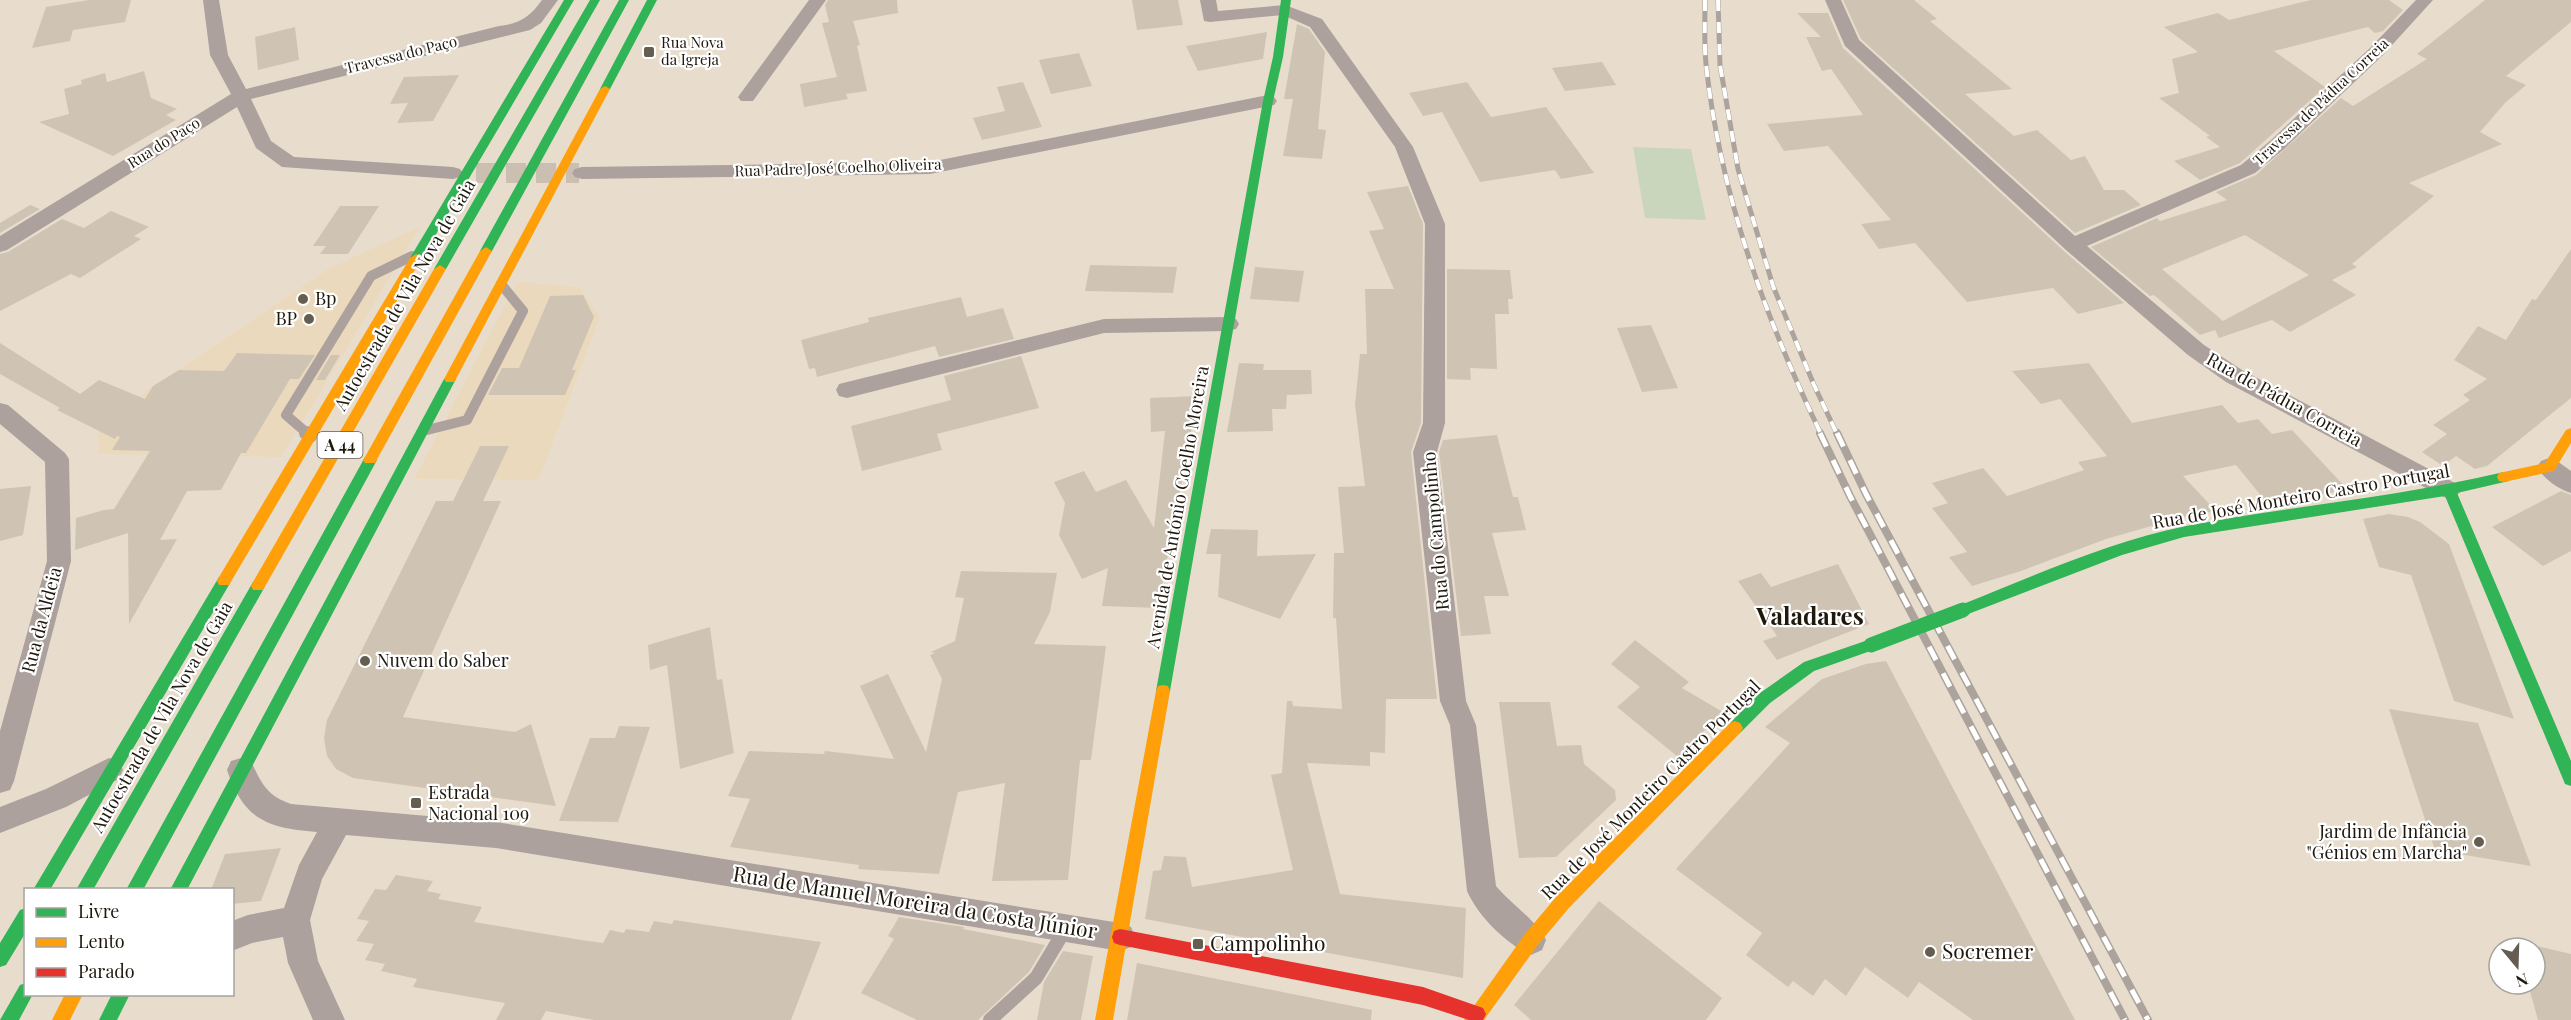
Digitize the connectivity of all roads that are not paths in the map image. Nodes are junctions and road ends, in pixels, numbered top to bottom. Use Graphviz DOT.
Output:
graph roads {
  1 [pos="211,0"];
  2 [pos="550,0"];
  3 [pos="569,0"];
  4 [pos="595,0"];
  5 [pos="624,0"];
  6 [pos="652,0"];
  7 [pos="818,0"];
  8 [pos="1208,0"];
  9 [pos="1833,0"];
  10 [pos="2425,0"];
  11 [pos="1285,5"];
  12 [pos="241,96"];
  13 [pos="747,97"];
  14 [pos="1268,101"];
  15 [pos="453,173"];
  16 [pos="582,173"];
  17 [pos="0,245"];
  18 [pos="2073,245"];
  19 [pos="418,253"];
  20 [pos="499,283"];
  21 [pos="1228,324"];
  22 [pos="847,390"];
  23 [pos="0,411"];
  24 [pos="420,432"];
  25 [pos="2571,433"];
  26 [pos="311,436"];
  27 [pos="2549,467"];
  28 [pos="2571,484"];
  29 [pos="2449,490"];
  30 [pos="116,765"];
  31 [pos="241,770"];
  32 [pos="2571,779"];
  33 [pos="0,781"];
  34 [pos="0,820"];
  35 [pos="339,821"];
  36 [pos="42,888"];
  37 [pos="85,888"];
  38 [pos="135,888"];
  39 [pos="179,888"];
  40 [pos="24,919"];
  41 [pos="295,920"];
  42 [pos="1065,928"];
  43 [pos="234,936"];
  44 [pos="1120,937"];
  45 [pos="1531,940"];
  46 [pos="0,959"];
  47 [pos="24,994"];
  48 [pos="74,996"];
  49 [pos="138,996"];
  50 [pos="113,1011"];
  51 [pos="1478,1018"];
  52 [pos="9,1020"];
  53 [pos="61,1020"];
  54 [pos="329,1020"];
  55 [pos="990,1020"];
  56 [pos="1104,1020"];
  1 -- 12 [label="street"];
  2 -- 12 [label="street, Travessa do Paço"];
  3 -- 19 [label="main road"];
  4 -- 37 [label="main road, Autoestrada de Vila Nova de Gaia / A 44"];
  5 -- 38 [label="main road, A 44"];
  6 -- 20 [label="main road"];
  7 -- 13 [label="street"];
  8 -- 11 [label="street"];
  9 -- 18 [label="street, Rua de Pádua Correia"];
  10 -- 18 [label="street, Travessa de Pádua Correia"];
  11 -- 14 [label="main road, Avenida de António Coelho Moreira"];
  11 -- 45 [label="street, Rua do Campolinho"];
  12 -- 15 [label="street"];
  12 -- 17 [label="street, Rua do Paço"];
  14 -- 16 [label="street, Rua Padre José Coelho Oliveira"];
  14 -- 21 [label="main road, Avenida de António Coelho Moreira"];
  18 -- 29 [label="street, Rua de Pádua Correia"];
  19 -- 26 [label="main road"];
  19 -- 26 [label="lane"];
  20 -- 24 [label="main road"];
  20 -- 24 [label="lane"];
  21 -- 22 [label="street"];
  21 -- 44 [label="main road, Avenida de António Coelho Moreira"];
  23 -- 33 [label="street, Rua da Aldeia"];
  24 -- 31 [label="main road"];
  25 -- 27 [label="main road"];
  26 -- 30 [label="main road"];
  27 -- 28 [label="street"];
  27 -- 29 [label="main road, Rua de José Monteiro Castro Portugal"];
  29 -- 32 [label="main road"];
  29 -- 45 [label="main road, Rua de José Monteiro Castro Portugal, bridge"];
  30 -- 34 [label="street"];
  30 -- 36 [label="main road"];
  31 -- 35 [label="street, Rua de Manuel Moreira da Costa Júnior"];
  31 -- 39 [label="main road"];
  35 -- 41 [label="street"];
  35 -- 42 [label="street, Rua de Manuel Moreira da Costa Júnior"];
  40 -- 46 [label="main road"];
  41 -- 43 [label="street"];
  41 -- 54 [label="street"];
  42 -- 44 [label="street, Rua de Manuel Moreira da Costa Júnior"];
  42 -- 55 [label="lane"];
  44 -- 51 [label="main road, Rua de Manuel Moreira da Costa Júnior"];
  44 -- 56 [label="main road, Avenida de António Coelho Moreira"];
  45 -- 51 [label="main road, Rua de José Monteiro Castro Portugal"];
  47 -- 52 [label="main road"];
  48 -- 53 [label="main road"];
  49 -- 50 [label="street"];
}
